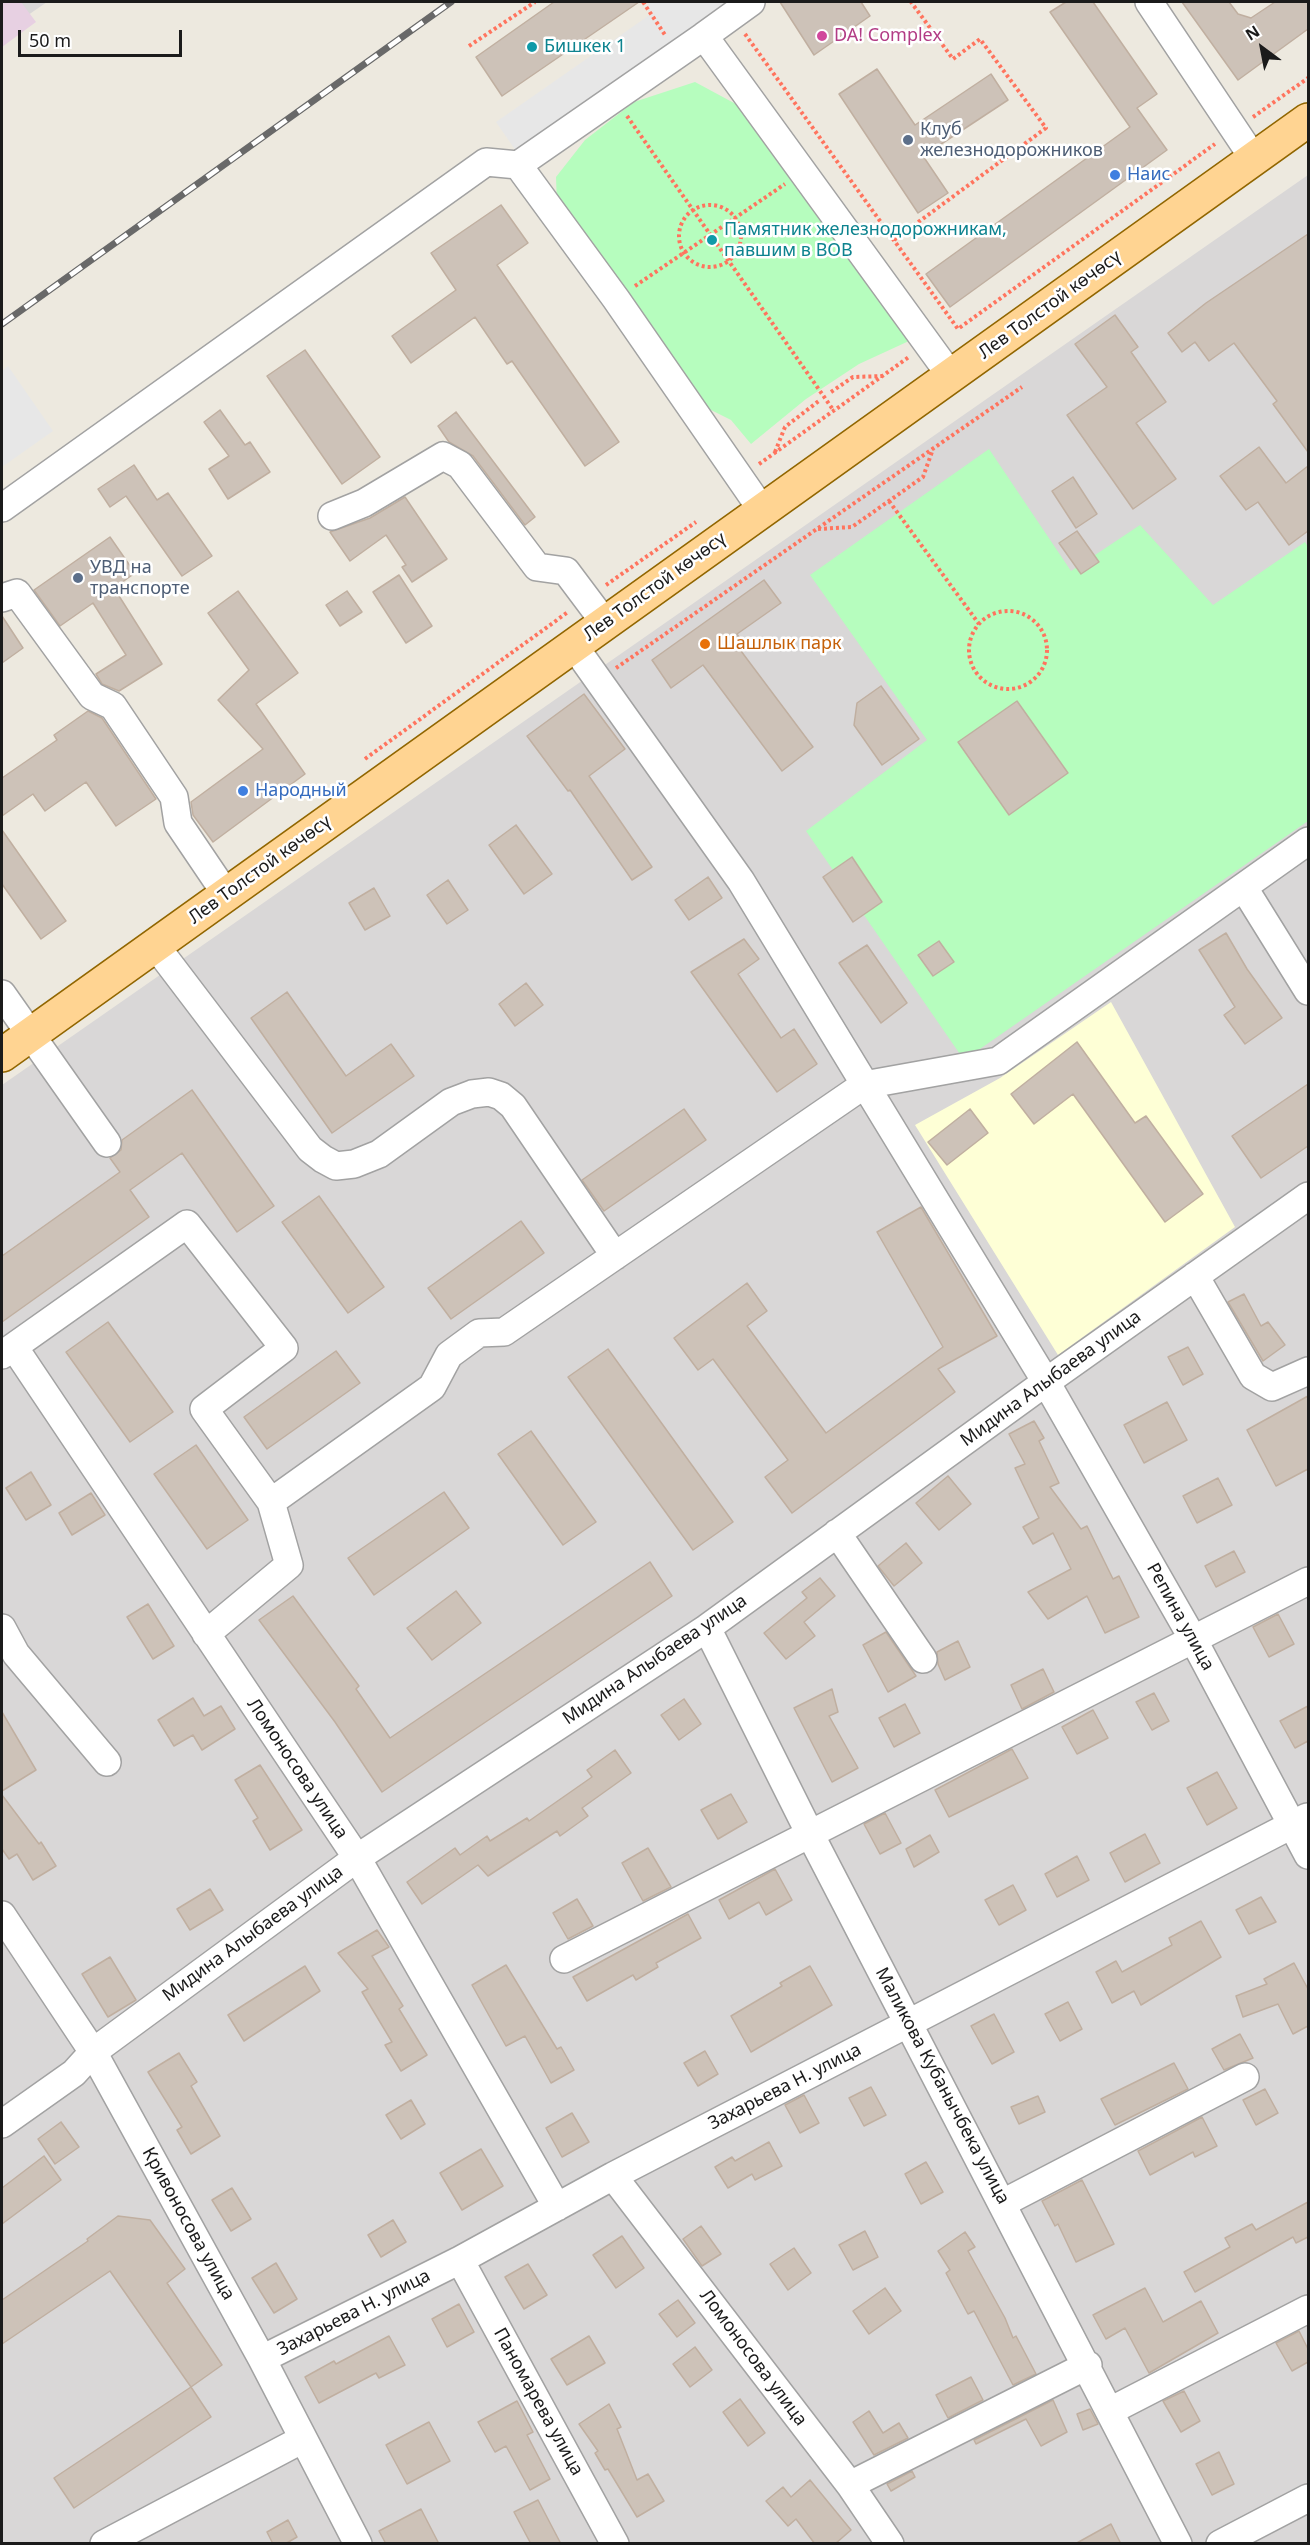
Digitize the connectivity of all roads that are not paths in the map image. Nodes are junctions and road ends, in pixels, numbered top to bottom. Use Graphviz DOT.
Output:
graph roads {
  1 [pos="751,2"];
  2 [pos="1149,2"];
  3 [pos="704,36"];
  4 [pos="1308,120"];
  5 [pos="1254,159"];
  6 [pos="519,165"];
  7 [pos="951,376"];
  8 [pos="2,508"];
  9 [pos="762,510"];
  10 [pos="332,516"];
  11 [pos="2,598"];
  12 [pos="605,623"];
  13 [pos="574,646"];
  14 [pos="1308,842"];
  15 [pos="1244,888"];
  16 [pos="226,894"];
  17 [pos="154,945"];
  18 [pos="1308,992"];
  19 [pos="2,994"];
  20 [pos="29,1035"];
  21 [pos="2,1055"];
  22 [pos="864,1085"];
  23 [pos="107,1143"];
  24 [pos="1308,1196"];
  25 [pos="615,1256"];
  26 [pos="1195,1276"];
  27 [pos="8,1351"];
  28 [pos="1308,1371"];
  29 [pos="1046,1382"];
  30 [pos="271,1502"];
  31 [pos="837,1533"];
  32 [pos="1308,1581"];
  33 [pos="707,1628"];
  34 [pos="2,1629"];
  35 [pos="206,1634"];
  36 [pos="1193,1639"];
  37 [pos="923,1659"];
  38 [pos="107,1762"];
  39 [pos="1301,1820"];
  40 [pos="810,1834"];
  41 [pos="1308,1855"];
  42 [pos="357,1858"];
  43 [pos="2,1915"];
  44 [pos="564,1959"];
  45 [pos="909,2023"];
  46 [pos="93,2052"];
  47 [pos="1245,2077"];
  48 [pos="2,2124"];
  49 [pos="613,2176"];
  50 [pos="1003,2202"];
  51 [pos="556,2207"];
  52 [pos="460,2260"];
  53 [pos="1308,2309"];
  54 [pos="262,2359"];
  55 [pos="1088,2365"];
  56 [pos="1110,2411"];
  57 [pos="303,2439"];
  58 [pos="850,2485"];
  59 [pos="1308,2498"];
  60 [pos="104,2544"];
  61 [pos="358,2544"];
  62 [pos="615,2544"];
  63 [pos="890,2544"];
  64 [pos="1178,2544"];
  65 [pos="1220,2544"];
  1 -- 3 [label="street"];
  2 -- 5 [label="street"];
  3 -- 6 [label="street"];
  3 -- 7 [label="street"];
  4 -- 5 [label="main road, Лев Толстой көчөсү"];
  5 -- 7 [label="main road, Лев Толстой көчөсү"];
  6 -- 8 [label="street"];
  6 -- 9 [label="street"];
  7 -- 9 [label="main road, Лев Толстой көчөсү"];
  9 -- 12 [label="main road, Лев Толстой көчөсү"];
  10 -- 12 [label="street"];
  11 -- 16 [label="street"];
  12 -- 13 [label="main road, Лев Толстой көчөсү"];
  13 -- 16 [label="main road, Лев Толстой көчөсү"];
  13 -- 22 [label="street, Репина улица"];
  14 -- 15 [label="street"];
  15 -- 18 [label="street"];
  15 -- 22 [label="street"];
  16 -- 17 [label="main road, Лев Толстой көчөсү"];
  17 -- 20 [label="main road, Лев Толстой көчөсү"];
  17 -- 25 [label="street"];
  19 -- 20 [label="street"];
  20 -- 21 [label="main road, Лев Толстой көчөсү"];
  20 -- 23 [label="street"];
  22 -- 25 [label="street"];
  22 -- 29 [label="street, Репина улица"];
  24 -- 26 [label="street, Мидина Алыбаева улица"];
  25 -- 30 [label="street"];
  26 -- 28 [label="street"];
  26 -- 29 [label="street, Мидина Алыбаева улица"];
  27 -- 30 [label="street"];
  27 -- 35 [label="street, Ломоносова улица"];
  29 -- 31 [label="street, Мидина Алыбаева улица"];
  29 -- 36 [label="street, Репина улица"];
  30 -- 35 [label="street"];
  31 -- 33 [label="street, Мидина Алыбаева улица"];
  31 -- 37 [label="street"];
  32 -- 36 [label="street"];
  33 -- 40 [label="street, Маликова Кубанычбека улица"];
  33 -- 42 [label="street, Мидина Алыбаева улица"];
  34 -- 38 [label="street"];
  35 -- 42 [label="street, Ломоносова улица"];
  36 -- 39 [label="street, Репина улица"];
  36 -- 40 [label="street"];
  39 -- 41 [label="street, Репина улица"];
  39 -- 45 [label="street, Захарьева Н. улица"];
  40 -- 44 [label="street"];
  40 -- 45 [label="street, Маликова Кубанычбека улица"];
  42 -- 46 [label="street, Мидина Алыбаева улица"];
  42 -- 51 [label="street, Ломоносова улица"];
  43 -- 46 [label="street, Кривоносова улица"];
  45 -- 49 [label="street, Захарьева Н. улица"];
  45 -- 50 [label="street, Маликова Кубанычбека улица"];
  46 -- 48 [label="street, Мидина Алыбаева улица"];
  46 -- 54 [label="street, Кривоносова улица"];
  47 -- 50 [label="street"];
  49 -- 51 [label="street, Захарьева Н. улица"];
  49 -- 58 [label="street, Ломоносова улица"];
  50 -- 55 [label="street, Маликова Кубанычбека улица"];
  51 -- 52 [label="street, Захарьева Н. улица"];
  52 -- 54 [label="street, Захарьева Н. улица"];
  52 -- 62 [label="street, Паномарева улица"];
  53 -- 56 [label="street"];
  54 -- 57 [label="street, Кривоносова улица"];
  55 -- 56 [label="street, Маликова Кубанычбека улица"];
  55 -- 58 [label="street"];
  56 -- 64 [label="street, Маликова Кубанычбека улица"];
  57 -- 60 [label="street"];
  57 -- 61 [label="street, Кривоносова улица"];
  58 -- 63 [label="street, Ломоносова улица"];
  59 -- 65 [label="street"];
}
